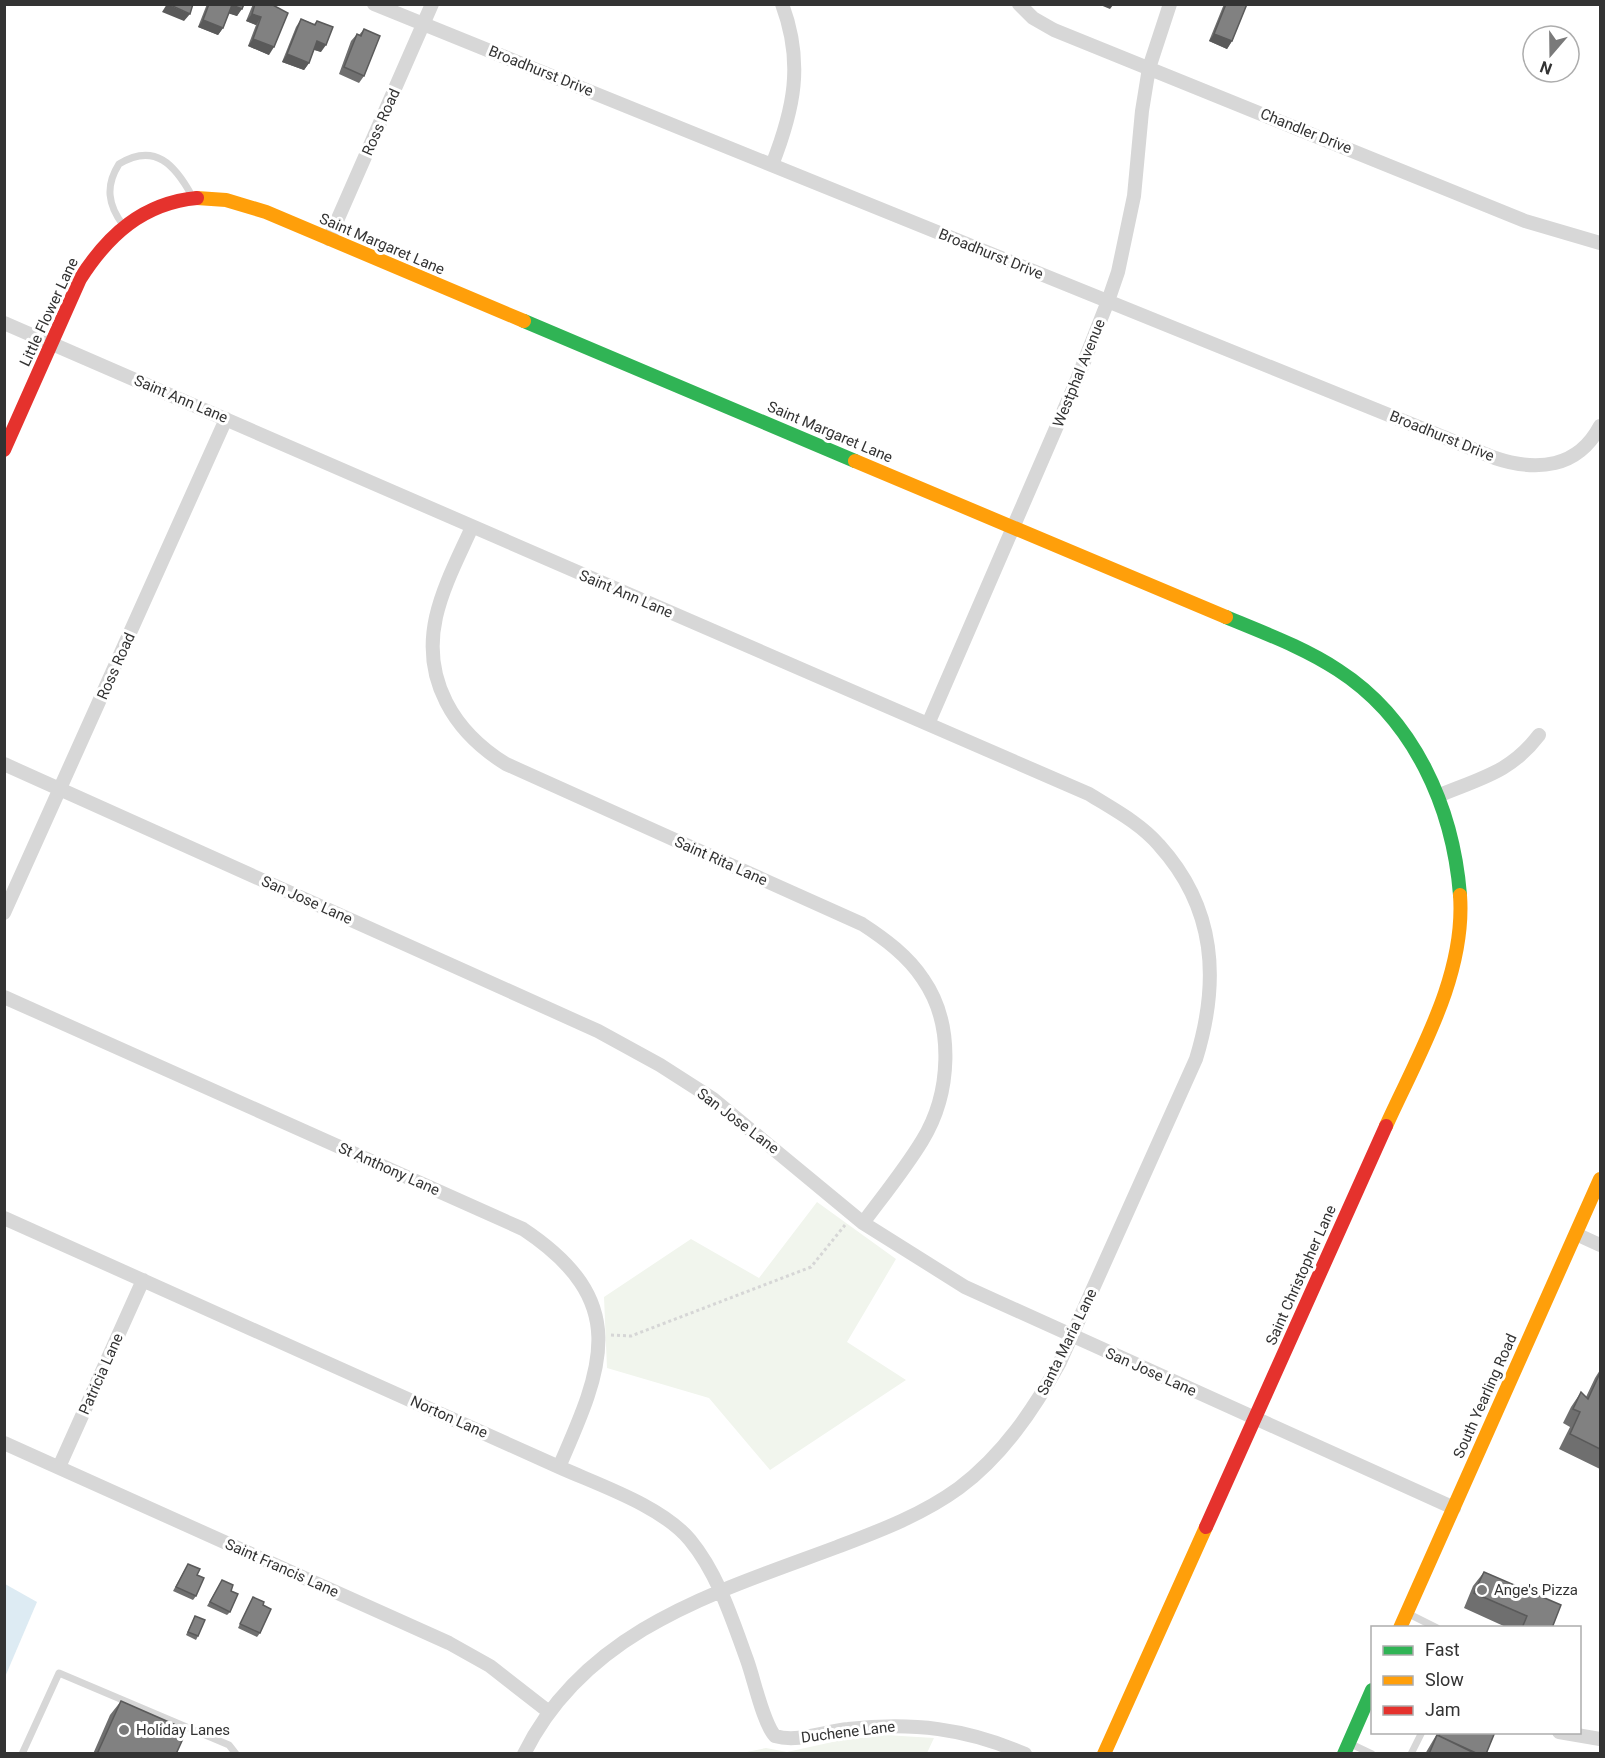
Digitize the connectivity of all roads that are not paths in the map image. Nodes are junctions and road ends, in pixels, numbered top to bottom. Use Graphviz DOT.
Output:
graph roads {
  1 [pos="374,4"];
  2 [pos="432,4"];
  3 [pos="782,4"];
  4 [pos="1019,4"];
  5 [pos="1170,4"];
  6 [pos="423,25"];
  7 [pos="1149,68"];
  8 [pos="772,165"];
  9 [pos="193,199"];
  10 [pos="150,208"];
  11 [pos="123,226"];
  12 [pos="329,239"];
  13 [pos="1600,243"];
  14 [pos="1108,301"];
  15 [pos="4,323"];
  16 [pos="51,344"];
  17 [pos="226,419"];
  18 [pos="1600,426"];
  19 [pos="4,450"];
  20 [pos="472,527"];
  21 [pos="1013,527"];
  22 [pos="928,724"];
  23 [pos="1539,735"];
  24 [pos="4,764"];
  25 [pos="61,789"];
  26 [pos="1440,795"];
  27 [pos="4,913"];
  28 [pos="1203,919"];
  29 [pos="4,997"];
  30 [pos="1600,1179"];
  31 [pos="4,1218"];
  32 [pos="858,1219"];
  33 [pos="1576,1234"];
  34 [pos="1600,1245"];
  35 [pos="143,1280"];
  36 [pos="1071,1336"];
  37 [pos="1254,1419"];
  38 [pos="4,1443"];
  39 [pos="59,1467"];
  40 [pos="559,1467"];
  41 [pos="1454,1508"];
  42 [pos="721,1590"];
  43 [pos="1407,1613"];
  44 [pos="1401,1626"];
  45 [pos="1433,1626"];
  46 [pos="1371,1692"];
  47 [pos="549,1712"];
  48 [pos="1421,1734"];
  49 [pos="1571,1734"];
  50 [pos="775,1736"];
  51 [pos="1600,1739"];
  52 [pos="1346,1748"];
  53 [pos="1002,1749"];
  54 [pos="22,1754"];
  55 [pos="236,1754"];
  56 [pos="524,1754"];
  57 [pos="1025,1754"];
  58 [pos="1104,1754"];
  59 [pos="1372,1754"];
  60 [pos="1411,1754"];
  1 -- 6 [label="street, Broadhurst Drive"];
  2 -- 6 [label="street, Ross Road"];
  3 -- 8 [label="street"];
  4 -- 7 [label="street, Chandler Drive"];
  5 -- 7 [label="street, Westphal Avenue"];
  6 -- 8 [label="street, Broadhurst Drive"];
  6 -- 12 [label="street, Ross Road"];
  7 -- 13 [label="street, Chandler Drive"];
  7 -- 14 [label="street, Westphal Avenue"];
  8 -- 14 [label="street, Broadhurst Drive"];
  9 -- 10 [label="street, Saint Margaret Lane"];
  9 -- 11 [label="lane"];
  9 -- 12 [label="street, Saint Margaret Lane"];
  10 -- 11 [label="street, Little Flower Lane"];
  11 -- 16 [label="street, Little Flower Lane"];
  12 -- 21 [label="street, Saint Margaret Lane"];
  14 -- 18 [label="street, Broadhurst Drive"];
  14 -- 21 [label="street, Westphal Avenue"];
  15 -- 16 [label="street, Saint Ann Lane"];
  16 -- 17 [label="street, Saint Ann Lane"];
  16 -- 19 [label="street, Little Flower Lane"];
  17 -- 20 [label="street, Saint Ann Lane"];
  17 -- 25 [label="street, Ross Road"];
  20 -- 22 [label="street, Saint Ann Lane"];
  20 -- 32 [label="street, Saint Rita Lane"];
  21 -- 22 [label="street, Westphal Avenue"];
  21 -- 26 [label="street, Saint Margaret Lane"];
  22 -- 28 [label="street, Saint Ann Lane"];
  23 -- 26 [label="street"];
  24 -- 25 [label="street, San Jose Lane"];
  25 -- 27 [label="street, Ross Road"];
  25 -- 32 [label="street, San Jose Lane"];
  26 -- 37 [label="street, Saint Christopher Lane"];
  28 -- 36 [label="street, Santa Maria Lane"];
  29 -- 40 [label="street, St Anthony Lane"];
  30 -- 33 [label="street, South Yearling Road"];
  31 -- 35 [label="street, Norton Lane"];
  32 -- 36 [label="street, San Jose Lane"];
  33 -- 34 [label="street"];
  33 -- 41 [label="street, South Yearling Road"];
  35 -- 39 [label="street, Patricia Lane"];
  35 -- 40 [label="street, Norton Lane"];
  36 -- 37 [label="street, San Jose Lane"];
  36 -- 42 [label="street, Santa Maria Lane"];
  37 -- 41 [label="street, San Jose Lane"];
  37 -- 58 [label="street, Saint Christopher Lane"];
  38 -- 39 [label="street, Saint Francis Lane"];
  39 -- 47 [label="street, Saint Francis Lane"];
  40 -- 42 [label="street, Norton Lane"];
  41 -- 43 [label="street, South Yearling Road"];
  42 -- 47 [label="street, Santa Maria Lane"];
  42 -- 50 [label="street, Norton Lane"];
  43 -- 44 [label="street, South Yearling Road"];
  43 -- 45 [label="lane"];
  46 -- 52 [label="street"];
  47 -- 56 [label="street, Santa Maria Lane"];
  48 -- 60 [label="lane"];
  49 -- 51 [label="street"];
  50 -- 53 [label="street, Duchene Lane"];
  52 -- 59 [label="lane"];
  53 -- 57 [label="street, Duchene Lane"];
  54 -- 55 [label="lane"];
}
